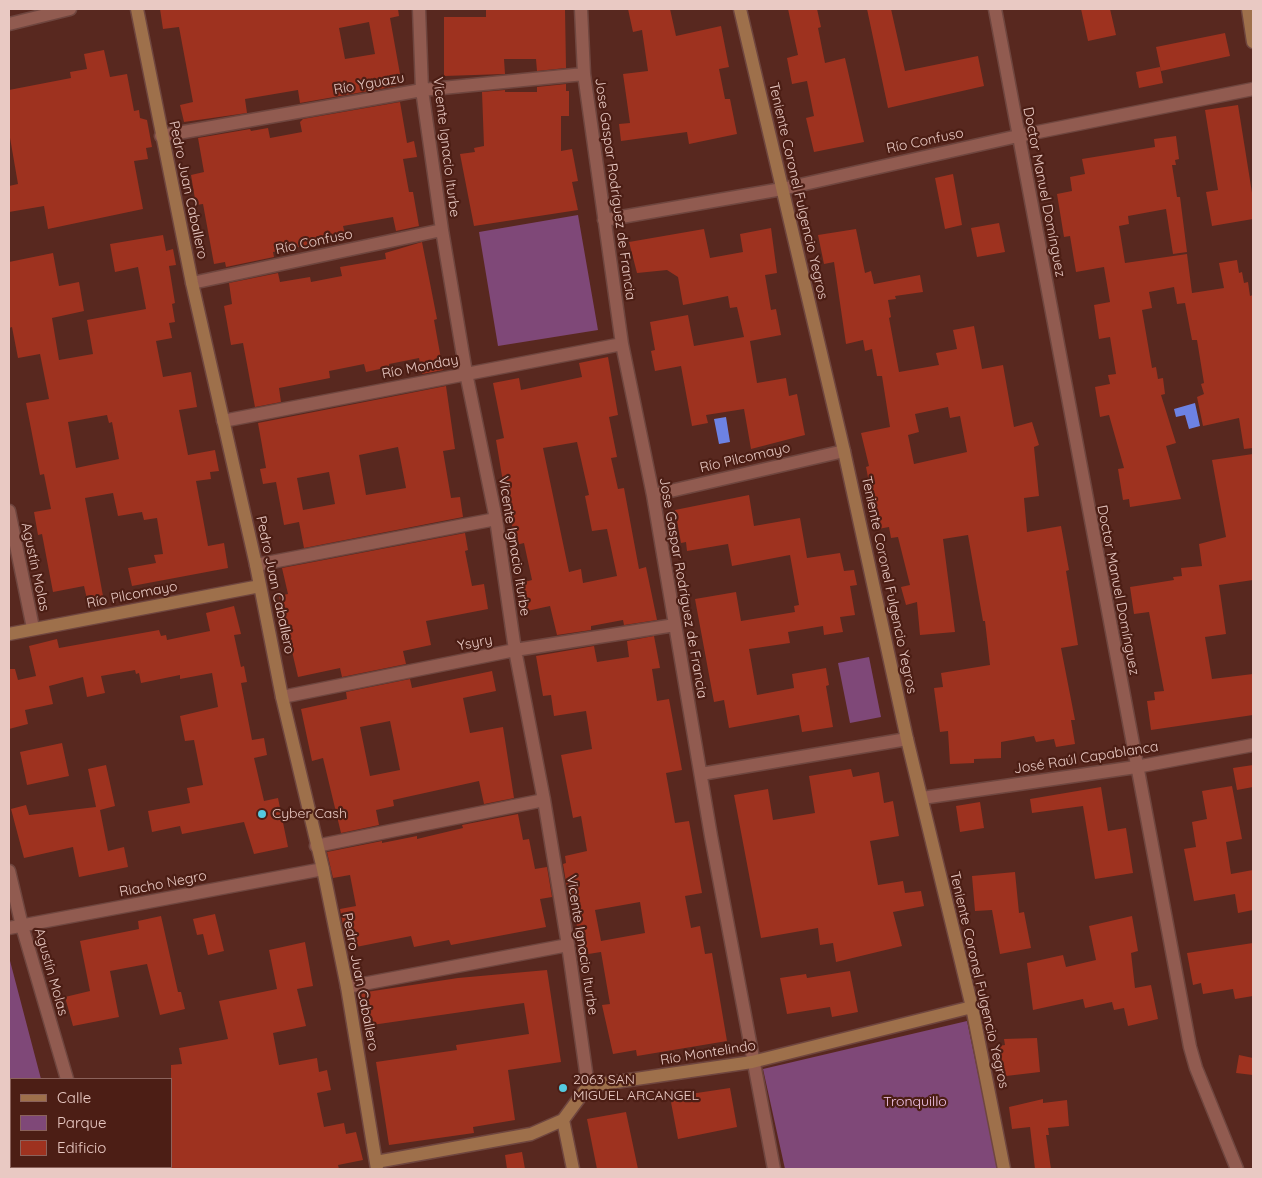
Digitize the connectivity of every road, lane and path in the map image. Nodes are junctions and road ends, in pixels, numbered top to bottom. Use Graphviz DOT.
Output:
graph roads {
  1 [pos="70,9"];
  2 [pos="137,9"];
  3 [pos="419,9"];
  4 [pos="581,9"];
  5 [pos="740,9"];
  6 [pos="994,9"];
  7 [pos="1248,9"];
  8 [pos="9,24"];
  9 [pos="1253,42"];
  10 [pos="584,74"];
  11 [pos="1253,89"];
  12 [pos="422,90"];
  13 [pos="161,136"];
  14 [pos="1018,136"];
  15 [pos="782,189"];
  16 [pos="604,220"];
  17 [pos="442,230"];
  18 [pos="192,283"];
  19 [pos="622,344"];
  20 [pos="466,374"];
  21 [pos="223,421"];
  22 [pos="844,451"];
  23 [pos="652,495"];
  24 [pos="9,511"];
  25 [pos="496,519"];
  26 [pos="256,565"];
  27 [pos="260,586"];
  28 [pos="675,624"];
  29 [pos="33,628"];
  30 [pos="9,634"];
  31 [pos="515,650"];
  32 [pos="282,697"];
  33 [pos="907,738"];
  34 [pos="1253,745"];
  35 [pos="1136,767"];
  36 [pos="701,774"];
  37 [pos="922,798"];
  38 [pos="544,800"];
  39 [pos="316,846"];
  40 [pos="323,869"];
  41 [pos="9,872"];
  42 [pos="22,926"];
  43 [pos="9,928"];
  44 [pos="568,946"];
  45 [pos="347,987"];
  46 [pos="972,1007"];
  47 [pos="752,1062"];
  48 [pos="67,1078"];
  49 [pos="588,1086"];
  50 [pos="563,1120"];
  51 [pos="377,1166"];
  52 [pos="572,1169"];
  53 [pos="774,1169"];
  54 [pos="1004,1169"];
  55 [pos="1237,1169"];
  1 -- 8 [label="street"];
  2 -- 13 [label="street, Pedro Juan Caballero"];
  3 -- 12 [label="street, Vicente Ignacio Iturbe"];
  4 -- 10 [label="street, Jose Gaspar Rodríguez de Francia"];
  5 -- 15 [label="street, Teniente Coronel Fulgencio Yegros"];
  6 -- 14 [label="street, Doctor Manuel Domínguez"];
  7 -- 9 [label="street"];
  10 -- 12 [label="street, Río Yguazu"];
  10 -- 16 [label="street, Jose Gaspar Rodríguez de Francia"];
  11 -- 14 [label="street, Río Confuso"];
  12 -- 13 [label="street, Río Yguazu"];
  12 -- 17 [label="street, Vicente Ignacio Iturbe"];
  13 -- 18 [label="street, Pedro Juan Caballero"];
  14 -- 15 [label="street, Río Confuso"];
  14 -- 35 [label="street, Doctor Manuel Domínguez"];
  15 -- 16 [label="street, Río Confuso"];
  15 -- 22 [label="street, Teniente Coronel Fulgencio Yegros"];
  16 -- 19 [label="street, Jose Gaspar Rodríguez de Francia"];
  17 -- 18 [label="street, Río Confuso"];
  17 -- 20 [label="street, Vicente Ignacio Iturbe"];
  18 -- 21 [label="street, Pedro Juan Caballero"];
  19 -- 20 [label="street, Río Monday"];
  19 -- 23 [label="street, Jose Gaspar Rodríguez de Francia"];
  20 -- 21 [label="street, Río Monday"];
  20 -- 25 [label="street, Vicente Ignacio Iturbe"];
  21 -- 26 [label="street, Pedro Juan Caballero"];
  22 -- 23 [label="street, Río Pilcomayo"];
  22 -- 33 [label="street, Teniente Coronel Fulgencio Yegros"];
  23 -- 28 [label="street, Jose Gaspar Rodríguez de Francia"];
  24 -- 29 [label="street, Agustín Molas"];
  25 -- 26 [label="street"];
  25 -- 31 [label="street, Vicente Ignacio Iturbe"];
  26 -- 27 [label="street, Pedro Juan Caballero"];
  27 -- 29 [label="street, Río Pilcomayo"];
  27 -- 32 [label="street, Pedro Juan Caballero"];
  28 -- 31 [label="street, Ysyry"];
  28 -- 36 [label="street, Jose Gaspar Rodríguez de Francia"];
  29 -- 30 [label="street, Río Pilcomayo"];
  31 -- 32 [label="street, Ysyry"];
  31 -- 38 [label="street, Vicente Ignacio Iturbe"];
  32 -- 39 [label="street, Pedro Juan Caballero"];
  33 -- 36 [label="street"];
  33 -- 37 [label="street, Teniente Coronel Fulgencio Yegros"];
  34 -- 35 [label="street, José Raúl Capablanca"];
  35 -- 37 [label="street, José Raúl Capablanca"];
  35 -- 55 [label="street, Doctor Manuel Domínguez"];
  36 -- 47 [label="street, Jose Gaspar Rodríguez de Francia"];
  37 -- 46 [label="street, Teniente Coronel Fulgencio Yegros"];
  38 -- 39 [label="street"];
  38 -- 44 [label="street, Vicente Ignacio Iturbe"];
  39 -- 40 [label="street, Pedro Juan Caballero"];
  40 -- 42 [label="street, Riacho Negro"];
  40 -- 45 [label="street, Pedro Juan Caballero"];
  41 -- 42 [label="street, Agustín Molas"];
  42 -- 43 [label="street, Riacho Negro"];
  42 -- 48 [label="street, Agustín Molas"];
  44 -- 45 [label="street"];
  44 -- 49 [label="street, Vicente Ignacio Iturbe"];
  45 -- 51 [label="street, Pedro Juan Caballero"];
  46 -- 47 [label="street, Río Montelindo"];
  46 -- 54 [label="street, Teniente Coronel Fulgencio Yegros"];
  47 -- 49 [label="street, Río Montelindo"];
  47 -- 53 [label="street, Jose Gaspar Rodríguez de Francia"];
  49 -- 50 [label="street"];
  50 -- 51 [label="street"];
  50 -- 52 [label="street"];
}
